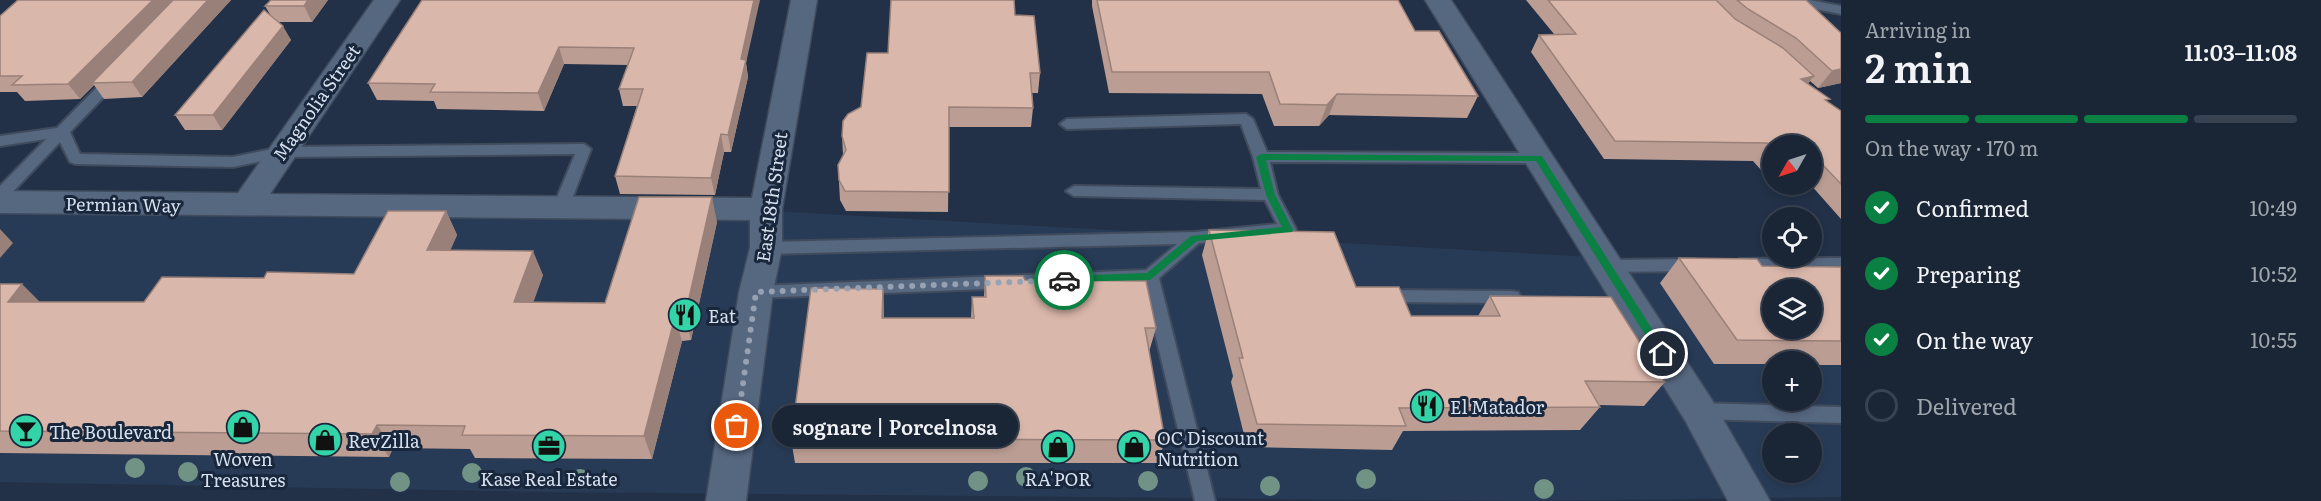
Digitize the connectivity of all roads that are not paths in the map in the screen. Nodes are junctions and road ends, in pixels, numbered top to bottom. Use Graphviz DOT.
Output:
graph roads {
  1 [pos="387,0"];
  2 [pos="804,0"];
  3 [pos="1438,0"];
  4 [pos="1790,0"];
  5 [pos="1841,10"];
  6 [pos="125,66"];
  7 [pos="1067,124"];
  8 [pos="63,132"];
  9 [pos="0,141"];
  10 [pos="281,152"];
  11 [pos="1261,157"];
  12 [pos="1539,158"];
  13 [pos="1074,191"];
  14 [pos="0,195"];
  15 [pos="1270,195"];
  16 [pos="0,202"];
  17 [pos="246,205"];
  18 [pos="561,207"];
  19 [pos="766,209"];
  20 [pos="1195,238"];
  21 [pos="766,248"];
  22 [pos="1841,264"];
  23 [pos="1606,266"];
  24 [pos="1150,276"];
  25 [pos="756,292"];
  26 [pos="1366,296"];
  27 [pos="1532,297"];
  28 [pos="1699,411"];
  29 [pos="1841,415"];
  30 [pos="726,501"];
  31 [pos="1205,501"];
  32 [pos="1750,501"];
  1 -- 10 [label="street, Magnolia Street"];
  2 -- 19 [label="street, East 18th Street"];
  3 -- 12 [label="street"];
  4 -- 5 [label="lane"];
  6 -- 8 [label="lane"];
  7 -- 11 [label="lane"];
  8 -- 9 [label="lane"];
  8 -- 10 [label="lane"];
  8 -- 14 [label="lane"];
  10 -- 17 [label="street, Magnolia Street"];
  10 -- 18 [label="lane"];
  11 -- 12 [label="lane"];
  11 -- 15 [label="lane"];
  12 -- 23 [label="street"];
  13 -- 15 [label="lane"];
  15 -- 20 [label="lane"];
  16 -- 17 [label="street, Permian Way"];
  17 -- 18 [label="street, Permian Way"];
  18 -- 19 [label="street, Permian Way"];
  19 -- 21 [label="street, East 18th Street"];
  20 -- 21 [label="lane"];
  20 -- 24 [label="lane"];
  21 -- 25 [label="street, East 18th Street"];
  22 -- 23 [label="lane"];
  23 -- 28 [label="street"];
  24 -- 25 [label="lane"];
  24 -- 31 [label="lane"];
  25 -- 30 [label="street, East 18th Street"];
  26 -- 27 [label="lane"];
  28 -- 29 [label="lane"];
  28 -- 32 [label="street"];
}
